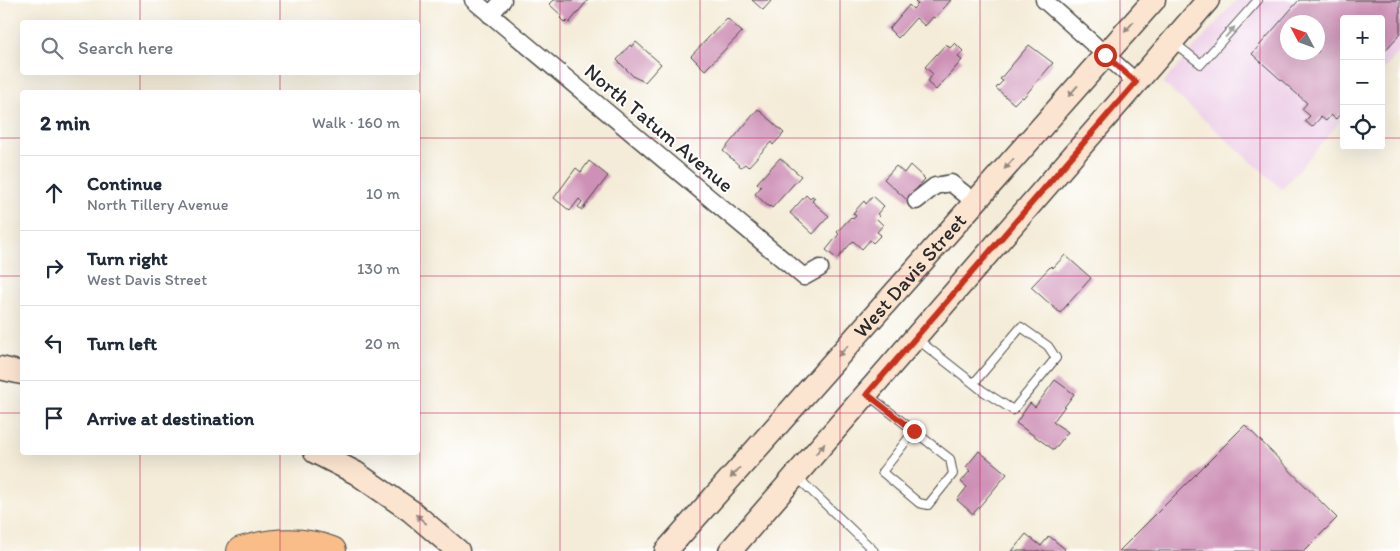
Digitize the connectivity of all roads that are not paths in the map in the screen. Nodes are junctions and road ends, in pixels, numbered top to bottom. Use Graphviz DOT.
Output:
graph roads {
  1 [pos="474,0"];
  2 [pos="503,0"];
  3 [pos="1044,0"];
  4 [pos="1154,0"];
  5 [pos="1208,0"];
  6 [pos="1258,0"];
  7 [pos="490,15"];
  8 [pos="1172,41"];
  9 [pos="1105,55"];
  10 [pos="1136,82"];
  11 [pos="916,201"];
  12 [pos="975,202"];
  13 [pos="820,268"];
  14 [pos="916,338"];
  15 [pos="0,368"];
  16 [pos="20,373"];
  17 [pos="974,383"];
  18 [pos="867,394"];
  19 [pos="914,431"];
  20 [pos="321,455"];
  21 [pos="796,476"];
  22 [pos="241,551"];
  23 [pos="332,551"];
  24 [pos="458,551"];
  25 [pos="666,551"];
  26 [pos="730,551"];
  27 [pos="874,551"];
  1 -- 7 [label="street, North Tatum Avenue"];
  2 -- 7 [label="street"];
  3 -- 9 [label="street"];
  4 -- 9 [label="main road, West Davis Street, one-way"];
  5 -- 8 [label="main road, West Davis Street"];
  8 -- 6 [label="lane, one-way"];
  7 -- 13 [label="street, North Tatum Avenue"];
  8 -- 10 [label="main road, West Davis Street"];
  9 -- 10 [label="street"];
  9 -- 12 [label="main road, West Davis Street, one-way"];
  10 -- 14 [label="main road, West Davis Street"];
  11 -- 12 [label="street"];
  12 -- 25 [label="main road, West Davis Street, one-way"];
  14 -- 17 [label="lane"];
  14 -- 18 [label="main road, West Davis Street"];
  15 -- 16 [label="main road"];
  17 -- 17 [label="lane"];
  18 -- 19 [label="lane"];
  21 -- 18 [label="main road, West Davis Street, one-way"];
  19 -- 19 [label="lane"];
  24 -- 20 [label="main road, one-way"];
  21 -- 26 [label="main road, West Davis Street"];
  21 -- 27 [label="lane"];
  22 -- 23 [label="highway"];
}
